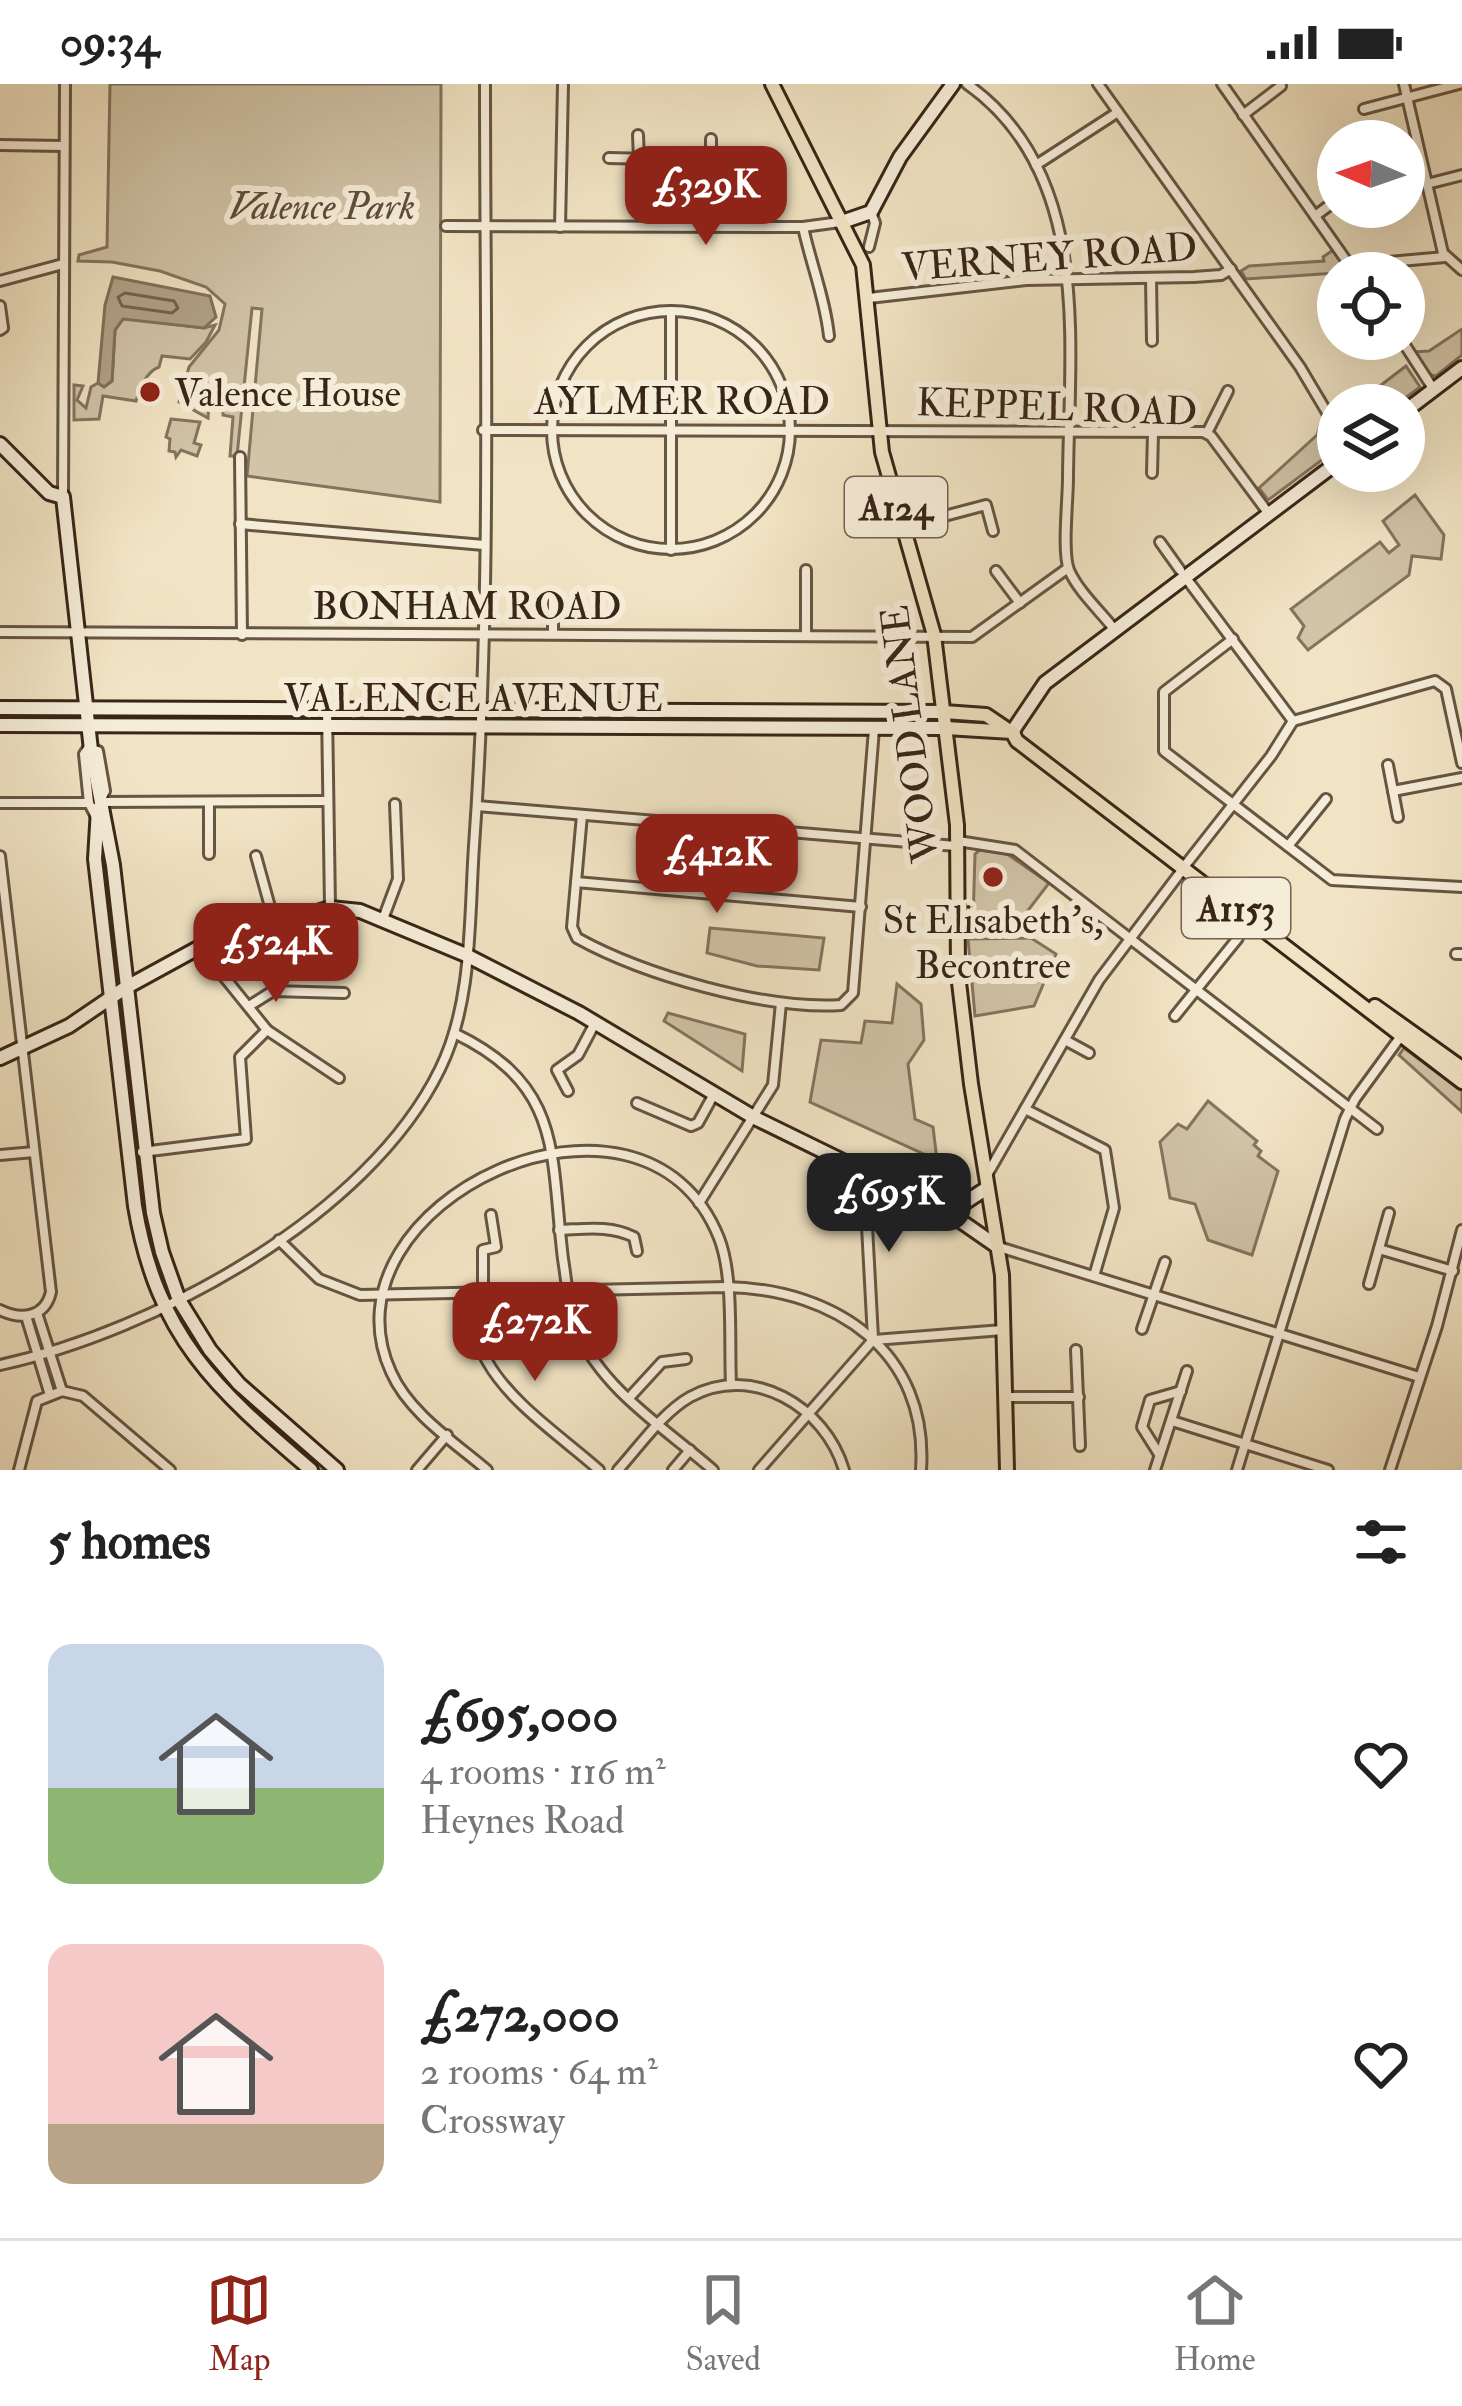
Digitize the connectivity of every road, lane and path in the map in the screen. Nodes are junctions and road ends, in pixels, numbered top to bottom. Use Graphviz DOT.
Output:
graph roads {
  1 [pos="64,84"];
  2 [pos="485,84"];
  3 [pos="563,84"];
  4 [pos="952,84"];
  5 [pos="967,84"];
  6 [pos="1098,84"];
  7 [pos="1222,84"];
  8 [pos="1404,84"];
  9 [pos="1459,84"];
  10 [pos="1281,86"];
  11 [pos="779,89"];
  12 [pos="1408,98"];
  13 [pos="1364,110"];
  14 [pos="1118,112"];
  15 [pos="1243,115"];
  16 [pos="638,135"];
  17 [pos="711,139"];
  18 [pos="0,146"];
  19 [pos="64,146"];
  20 [pos="609,158"];
  21 [pos="638,158"];
  22 [pos="680,160"];
  23 [pos="711,160"];
  24 [pos="736,161"];
  25 [pos="1036,165"];
  26 [pos="1462,176"];
  27 [pos="1427,184"];
  28 [pos="871,212"];
  29 [pos="1316,216"];
  30 [pos="842,221"];
  31 [pos="446,226"];
  32 [pos="484,226"];
  33 [pos="560,226"];
  34 [pos="678,226"];
  35 [pos="803,227"];
  36 [pos="869,247"];
  37 [pos="1341,252"];
  38 [pos="1444,256"];
  39 [pos="1425,258"];
  40 [pos="63,264"];
  41 [pos="1231,269"];
  42 [pos="1462,269"];
  43 [pos="1151,278"];
  44 [pos="1068,279"];
  45 [pos="0,281"];
  46 [pos="869,298"];
  47 [pos="0,306"];
  48 [pos="671,310"];
  49 [pos="0,330"];
  50 [pos="829,335"];
  51 [pos="1152,341"];
  52 [pos="1415,360"];
  53 [pos="1462,368"];
  54 [pos="1434,390"];
  55 [pos="1228,391"];
  56 [pos="1317,396"];
  57 [pos="1425,397"];
  58 [pos="484,430"];
  59 [pos="551,430"];
  60 [pos="671,430"];
  61 [pos="790,430"];
  62 [pos="880,431"];
  63 [pos="1068,432"];
  64 [pos="1153,433"];
  65 [pos="1207,433"];
  66 [pos="0,444"];
  67 [pos="240,457"];
  68 [pos="1152,473"];
  69 [pos="1317,478"];
  70 [pos="63,497"];
  71 [pos="1269,514"];
  72 [pos="240,524"];
  73 [pos="902,528"];
  74 [pos="992,531"];
  75 [pos="1160,542"];
  76 [pos="484,545"];
  77 [pos="670,550"];
  78 [pos="1068,568"];
  79 [pos="806,570"];
  80 [pos="997,571"];
  81 [pos="1183,573"];
  82 [pos="553,595"];
  83 [pos="1021,603"];
  84 [pos="1114,630"];
  85 [pos="0,632"];
  86 [pos="78,633"];
  87 [pos="483,634"];
  88 [pos="554,634"];
  89 [pos="806,634"];
  90 [pos="242,635"];
  91 [pos="934,635"];
  92 [pos="1233,639"];
  93 [pos="0,708"];
  94 [pos="86,709"];
  95 [pos="327,710"];
  96 [pos="483,711"];
  97 [pos="944,712"];
  98 [pos="1293,721"];
  99 [pos="0,725"];
  100 [pos="88,725"];
  101 [pos="327,727"];
  102 [pos="481,727"];
  103 [pos="946,728"];
  104 [pos="874,729"];
  105 [pos="1012,732"];
  106 [pos="1462,764"];
  107 [pos="1388,765"];
  108 [pos="1462,778"];
  109 [pos="1393,790"];
  110 [pos="1326,799"];
  111 [pos="209,801"];
  112 [pos="328,801"];
  113 [pos="94,802"];
  114 [pos="0,803"];
  115 [pos="395,804"];
  116 [pos="1232,804"];
  117 [pos="477,806"];
  118 [pos="582,815"];
  119 [pos="1398,817"];
  120 [pos="867,839"];
  121 [pos="957,844"];
  122 [pos="1288,846"];
  123 [pos="209,854"];
  124 [pos="0,856"];
  125 [pos="256,856"];
  126 [pos="1185,866"];
  127 [pos="115,881"];
  128 [pos="576,882"];
  129 [pos="98,884"];
  130 [pos="1462,887"];
  131 [pos="330,908"];
  132 [pos="860,908"];
  133 [pos="383,919"];
  134 [pos="275,927"];
  135 [pos="5,934"];
  136 [pos="1238,938"];
  137 [pos="1130,939"];
  138 [pos="200,947"];
  139 [pos="466,955"];
  140 [pos="1196,990"];
  141 [pos="119,992"];
  142 [pos="344,993"];
  143 [pos="782,1003"];
  144 [pos="249,1006"];
  145 [pos="1175,1016"];
  146 [pos="595,1023"];
  147 [pos="267,1030"];
  148 [pos="454,1033"];
  149 [pos="1401,1036"];
  150 [pos="1065,1040"];
  151 [pos="23,1048"];
  152 [pos="1089,1053"];
  153 [pos="0,1058"];
  154 [pos="1456,1063"];
  155 [pos="339,1078"];
  156 [pos="1462,1082"];
  157 [pos="568,1091"];
  158 [pos="714,1094"];
  159 [pos="637,1102"];
  160 [pos="1350,1108"];
  161 [pos="1025,1109"];
  162 [pos="755,1118"];
  163 [pos="1377,1129"];
  164 [pos="980,1144"];
  165 [pos="1003,1148"];
  166 [pos="146,1151"];
  167 [pos="35,1152"];
  168 [pos="129,1153"];
  169 [pos="550,1153"];
  170 [pos="0,1155"];
  171 [pos="864,1170"];
  172 [pos="986,1182"];
  173 [pos="699,1203"];
  174 [pos="949,1213"];
  175 [pos="1388,1213"];
  176 [pos="491,1216"];
  177 [pos="1462,1230"];
  178 [pos="560,1231"];
  179 [pos="279,1240"];
  180 [pos="998,1247"];
  181 [pos="1379,1249"];
  182 [pos="637,1251"];
  183 [pos="1166,1262"];
  184 [pos="1453,1270"];
  185 [pos="1094,1276"];
  186 [pos="1370,1284"];
  187 [pos="726,1288"];
  188 [pos="567,1291"];
  189 [pos="478,1294"];
  190 [pos="1154,1295"];
  191 [pos="383,1298"];
  192 [pos="172,1303"];
  193 [pos="0,1310"];
  194 [pos="41,1310"];
  195 [pos="26,1316"];
  196 [pos="1142,1329"];
  197 [pos="1003,1330"];
  198 [pos="1279,1333"];
  199 [pos="873,1340"];
  200 [pos="1076,1350"];
  201 [pos="50,1351"];
  202 [pos="38,1354"];
  203 [pos="686,1359"];
  204 [pos="0,1365"];
  205 [pos="1187,1371"];
  206 [pos="1419,1377"];
  207 [pos="731,1385"];
  208 [pos="62,1391"];
  209 [pos="1181,1391"];
  210 [pos="50,1395"];
  211 [pos="1005,1397"];
  212 [pos="1078,1397"];
  213 [pos="629,1398"];
  214 [pos="808,1414"];
  215 [pos="1172,1421"];
  216 [pos="659,1424"];
  217 [pos="447,1435"];
  218 [pos="1245,1444"];
  219 [pos="1080,1446"];
  220 [pos="690,1450"];
  221 [pos="1160,1456"];
  222 [pos="19,1470"];
  223 [pos="170,1470"];
  224 [pos="311,1470"];
  225 [pos="337,1470"];
  226 [pos="417,1470"];
  227 [pos="487,1470"];
  228 [pos="599,1470"];
  229 [pos="618,1470"];
  230 [pos="673,1470"];
  231 [pos="712,1470"];
  232 [pos="759,1470"];
  233 [pos="844,1470"];
  234 [pos="921,1470"];
  235 [pos="1006,1470"];
  236 [pos="1155,1470"];
  237 [pos="1238,1470"];
  238 [pos="1328,1470"];
  239 [pos="1390,1470"];
  1 -- 19 [label="street"];
  2 -- 32 [label="street"];
  3 -- 33 [label="street"];
  4 -- 28 [label="street"];
  5 -- 25 [label="street"];
  6 -- 14 [label="street"];
  7 -- 15 [label="street"];
  8 -- 12 [label="street"];
  9 -- 12 [label="street"];
  10 -- 15 [label="street"];
  11 -- 30 [label="main road, WOOD LANE / A124"];
  12 -- 13 [label="street"];
  12 -- 27 [label="street"];
  14 -- 25 [label="street"];
  14 -- 41 [label="street"];
  15 -- 29 [label="street"];
  16 -- 21 [label="street"];
  17 -- 23 [label="street"];
  18 -- 19 [label="street"];
  19 -- 40 [label="street"];
  20 -- 21 [label="street"];
  21 -- 22 [label="street"];
  22 -- 23 [label="street"];
  22 -- 34 [label="street"];
  23 -- 24 [label="street"];
  25 -- 44 [label="street"];
  26 -- 27 [label="street"];
  27 -- 38 [label="street"];
  28 -- 30 [label="street"];
  28 -- 36 [label="street"];
  29 -- 37 [label="street"];
  30 -- 35 [label="street"];
  30 -- 46 [label="main road, WOOD LANE / A124"];
  31 -- 32 [label="street"];
  32 -- 33 [label="street"];
  32 -- 58 [label="street"];
  33 -- 34 [label="street"];
  34 -- 35 [label="street"];
  35 -- 50 [label="street"];
  38 -- 39 [label="street"];
  38 -- 42 [label="street"];
  40 -- 45 [label="street"];
  40 -- 70 [label="street"];
  41 -- 43 [label="street, VERNEY ROAD"];
  41 -- 56 [label="street"];
  43 -- 44 [label="street, VERNEY ROAD"];
  43 -- 51 [label="street"];
  44 -- 46 [label="street, VERNEY ROAD"];
  44 -- 63 [label="street"];
  46 -- 62 [label="main road, WOOD LANE / A124"];
  47 -- 49 [label="street"];
  48 -- 59 [label="street"];
  48 -- 60 [label="street"];
  48 -- 61 [label="street"];
  52 -- 54 [label="street"];
  53 -- 54 [label="street"];
  54 -- 57 [label="street"];
  55 -- 65 [label="street"];
  58 -- 59 [label="street, AYLMER ROAD"];
  58 -- 76 [label="street"];
  59 -- 60 [label="street, AYLMER ROAD"];
  59 -- 77 [label="street"];
  60 -- 61 [label="street, AYLMER ROAD"];
  60 -- 77 [label="street"];
  61 -- 62 [label="street, AYLMER ROAD"];
  61 -- 77 [label="street"];
  62 -- 63 [label="street, KEPPEL ROAD"];
  62 -- 73 [label="main road, WOOD LANE / A124"];
  63 -- 64 [label="street, KEPPEL ROAD"];
  63 -- 78 [label="street"];
  64 -- 65 [label="street, KEPPEL ROAD"];
  64 -- 68 [label="street"];
  65 -- 71 [label="street, KEPPEL ROAD"];
  66 -- 70 [label="street"];
  67 -- 72 [label="street"];
  69 -- 71 [label="street"];
  70 -- 86 [label="street"];
  71 -- 81 [label="street"];
  72 -- 76 [label="street"];
  72 -- 90 [label="street"];
  73 -- 74 [label="street"];
  73 -- 91 [label="main road, WOOD LANE / A124"];
  75 -- 81 [label="street"];
  76 -- 87 [label="street"];
  78 -- 83 [label="street, BONHAM ROAD"];
  78 -- 84 [label="street"];
  79 -- 89 [label="street"];
  80 -- 83 [label="street"];
  81 -- 84 [label="street"];
  81 -- 92 [label="street"];
  82 -- 88 [label="street"];
  83 -- 91 [label="street, BONHAM ROAD"];
  84 -- 105 [label="street"];
  85 -- 86 [label="street, BONHAM ROAD"];
  86 -- 90 [label="street, BONHAM ROAD"];
  86 -- 94 [label="street"];
  87 -- 88 [label="street, BONHAM ROAD"];
  87 -- 90 [label="street, BONHAM ROAD"];
  87 -- 96 [label="street"];
  88 -- 89 [label="street, BONHAM ROAD"];
  89 -- 91 [label="street, BONHAM ROAD"];
  91 -- 97 [label="main road, WOOD LANE / A124"];
  92 -- 98 [label="street"];
  92 -- 116 [label="street"];
  93 -- 94 [label="street, VALENCE AVENUE"];
  94 -- 95 [label="street, VALENCE AVENUE"];
  94 -- 100 [label="street"];
  95 -- 96 [label="street, VALENCE AVENUE"];
  95 -- 101 [label="street"];
  96 -- 97 [label="street, VALENCE AVENUE"];
  96 -- 102 [label="street"];
  97 -- 103 [label="main road, WOOD LANE / A124"];
  97 -- 105 [label="main road, A1153"];
  98 -- 106 [label="street"];
  98 -- 116 [label="street"];
  99 -- 100 [label="street, VALENCE AVENUE"];
  100 -- 101 [label="street, VALENCE AVENUE"];
  100 -- 113 [label="street"];
  101 -- 102 [label="street, VALENCE AVENUE"];
  101 -- 112 [label="street"];
  102 -- 104 [label="street, VALENCE AVENUE"];
  102 -- 117 [label="street"];
  103 -- 104 [label="street, VALENCE AVENUE"];
  103 -- 105 [label="main road"];
  103 -- 121 [label="main road, WOOD LANE / A124"];
  104 -- 120 [label="street"];
  105 -- 126 [label="main road, A1153"];
  107 -- 109 [label="street"];
  108 -- 109 [label="street"];
  109 -- 119 [label="street"];
  110 -- 122 [label="street"];
  111 -- 112 [label="street"];
  111 -- 113 [label="street"];
  111 -- 123 [label="street"];
  112 -- 131 [label="street"];
  113 -- 114 [label="street"];
  113 -- 127 [label="street"];
  113 -- 129 [label="street"];
  115 -- 133 [label="street"];
  116 -- 122 [label="street"];
  116 -- 126 [label="street"];
  117 -- 118 [label="street"];
  117 -- 139 [label="street"];
  118 -- 120 [label="street"];
  118 -- 128 [label="street"];
  120 -- 121 [label="street"];
  120 -- 132 [label="street"];
  121 -- 137 [label="street"];
  121 -- 164 [label="main road, WOOD LANE / A124"];
  122 -- 130 [label="street"];
  124 -- 135 [label="street"];
  125 -- 134 [label="street"];
  126 -- 137 [label="street"];
  126 -- 149 [label="main road, A1153"];
  126 -- 154 [label="main road, A1153"];
  127 -- 129 [label="street"];
  127 -- 141 [label="street"];
  128 -- 132 [label="street"];
  128 -- 143 [label="street"];
  129 -- 141 [label="street"];
  131 -- 133 [label="street"];
  131 -- 134 [label="street"];
  132 -- 143 [label="street"];
  133 -- 139 [label="street"];
  134 -- 138 [label="street"];
  135 -- 151 [label="street"];
  136 -- 140 [label="street"];
  137 -- 140 [label="street"];
  137 -- 150 [label="street"];
  138 -- 141 [label="street"];
  138 -- 144 [label="street"];
  139 -- 146 [label="street"];
  139 -- 148 [label="street"];
  140 -- 145 [label="street"];
  140 -- 160 [label="street"];
  141 -- 151 [label="street"];
  141 -- 166 [label="street"];
  141 -- 168 [label="street"];
  142 -- 144 [label="street"];
  143 -- 162 [label="street"];
  144 -- 147 [label="street"];
  146 -- 157 [label="street"];
  146 -- 158 [label="street"];
  147 -- 155 [label="street"];
  147 -- 166 [label="street"];
  148 -- 169 [label="street"];
  148 -- 179 [label="street"];
  149 -- 154 [label="main road, A1153"];
  149 -- 160 [label="street"];
  150 -- 152 [label="street"];
  150 -- 161 [label="street"];
  151 -- 153 [label="street"];
  151 -- 167 [label="street"];
  154 -- 156 [label="main road, A1153"];
  158 -- 159 [label="street"];
  158 -- 162 [label="street"];
  160 -- 163 [label="street"];
  160 -- 198 [label="street"];
  161 -- 165 [label="street"];
  161 -- 185 [label="street"];
  162 -- 171 [label="street"];
  162 -- 173 [label="street"];
  164 -- 165 [label="street"];
  164 -- 172 [label="main road, WOOD LANE / A124"];
  165 -- 172 [label="street"];
  166 -- 168 [label="street"];
  166 -- 192 [label="street"];
  167 -- 170 [label="street"];
  167 -- 194 [label="street"];
  168 -- 192 [label="street"];
  169 -- 173 [label="street"];
  169 -- 178 [label="street"];
  169 -- 191 [label="street"];
  171 -- 174 [label="street"];
  171 -- 199 [label="street"];
  172 -- 174 [label="street"];
  172 -- 180 [label="main road, A124"];
  173 -- 187 [label="street"];
  174 -- 180 [label="street"];
  175 -- 181 [label="street"];
  176 -- 189 [label="street"];
  177 -- 184 [label="street"];
  178 -- 182 [label="street"];
  178 -- 188 [label="street"];
  179 -- 191 [label="street"];
  179 -- 192 [label="street"];
  180 -- 185 [label="street"];
  180 -- 197 [label="main road, A124"];
  181 -- 184 [label="street"];
  181 -- 186 [label="street"];
  183 -- 190 [label="street"];
  184 -- 206 [label="street"];
  185 -- 190 [label="street"];
  187 -- 188 [label="street"];
  187 -- 199 [label="street"];
  187 -- 207 [label="street"];
  188 -- 189 [label="street"];
  188 -- 213 [label="street"];
  189 -- 191 [label="street"];
  189 -- 228 [label="street"];
  190 -- 196 [label="street"];
  190 -- 198 [label="street"];
  191 -- 217 [label="street"];
  192 -- 201 [label="street"];
  192 -- 224 [label="street"];
  192 -- 225 [label="street"];
  193 -- 195 [label="street"];
  194 -- 195 [label="street"];
  194 -- 201 [label="street"];
  195 -- 202 [label="street"];
  197 -- 199 [label="street"];
  197 -- 211 [label="main road, A124"];
  198 -- 206 [label="street"];
  198 -- 218 [label="street"];
  199 -- 214 [label="street"];
  199 -- 234 [label="street"];
  200 -- 212 [label="street"];
  201 -- 202 [label="street"];
  201 -- 208 [label="street"];
  202 -- 204 [label="street"];
  202 -- 210 [label="street"];
  203 -- 213 [label="street"];
  205 -- 209 [label="street"];
  206 -- 239 [label="street"];
  207 -- 214 [label="street"];
  207 -- 216 [label="street"];
  208 -- 210 [label="street"];
  208 -- 223 [label="street"];
  209 -- 215 [label="street"];
  209 -- 221 [label="street"];
  210 -- 222 [label="street"];
  211 -- 212 [label="street"];
  211 -- 235 [label="main road, A124"];
  212 -- 219 [label="street"];
  213 -- 216 [label="street"];
  214 -- 232 [label="street"];
  214 -- 233 [label="street"];
  215 -- 218 [label="street"];
  215 -- 221 [label="street"];
  216 -- 220 [label="street"];
  216 -- 229 [label="street"];
  217 -- 226 [label="street"];
  217 -- 227 [label="street"];
  218 -- 237 [label="street"];
  218 -- 238 [label="street"];
  220 -- 230 [label="street"];
  220 -- 231 [label="street"];
  221 -- 236 [label="street"];
}
